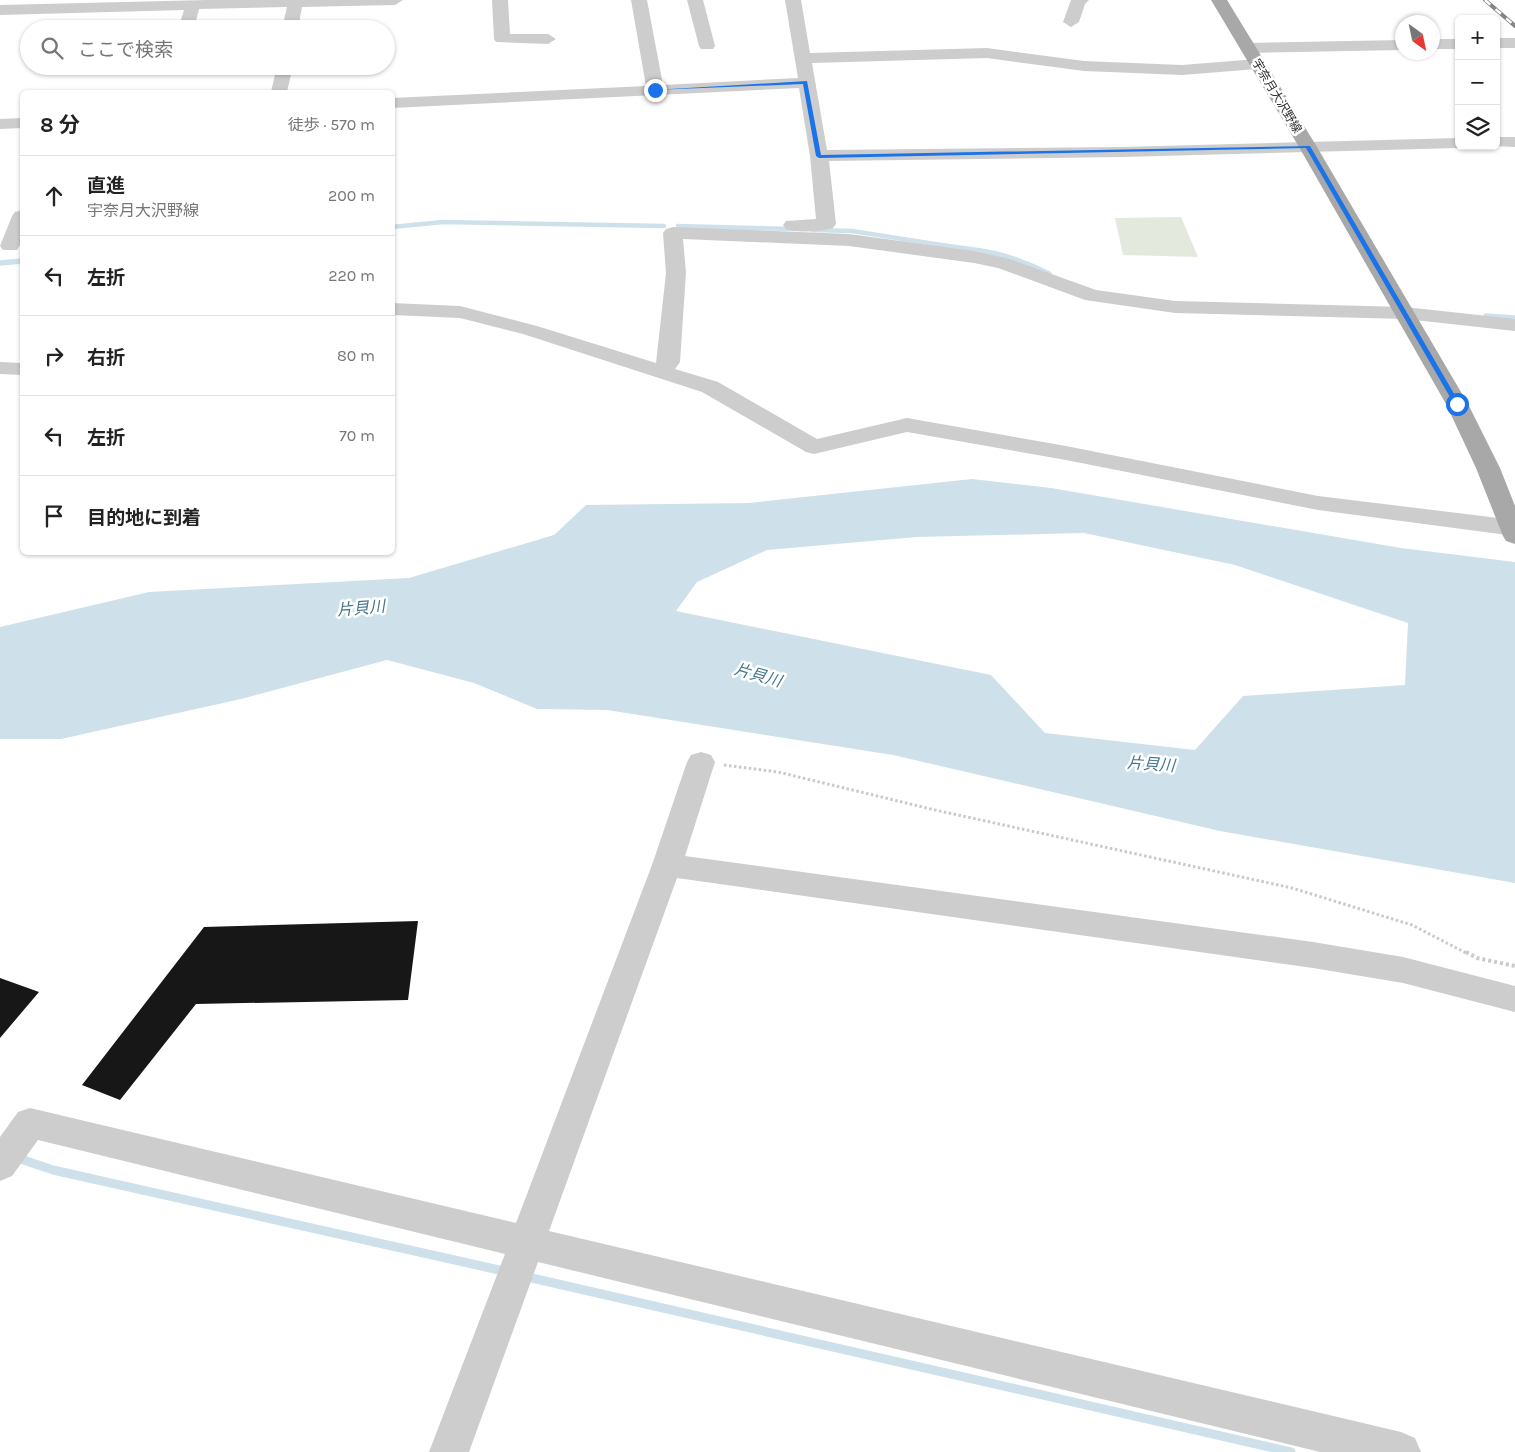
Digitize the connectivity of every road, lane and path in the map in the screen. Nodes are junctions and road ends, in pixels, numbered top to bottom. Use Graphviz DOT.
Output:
graph roads {
  1 [pos="395,0"];
  2 [pos="500,0"];
  3 [pos="640,0"];
  4 [pos="695,0"];
  5 [pos="793,0"];
  6 [pos="1081,0"];
  7 [pos="1219,0"];
  8 [pos="295,1"];
  9 [pos="193,5"];
  10 [pos="0,10"];
  11 [pos="189,20"];
  12 [pos="292,20"];
  13 [pos="1071,22"];
  14 [pos="548,39"];
  15 [pos="1500,43"];
  16 [pos="1515,43"];
  17 [pos="1440,44"];
  18 [pos="1455,44"];
  19 [pos="707,46"];
  20 [pos="1395,46"];
  21 [pos="1253,56"];
  22 [pos="803,58"];
  23 [pos="283,75"];
  24 [pos="806,82"];
  25 [pos="279,90"];
  26 [pos="655,90"];
  27 [pos="395,103"];
  28 [pos="20,123"];
  29 [pos="0,124"];
  30 [pos="1500,142"];
  31 [pos="1515,142"];
  32 [pos="1455,143"];
  33 [pos="1308,147"];
  34 [pos="819,156"];
  35 [pos="20,226"];
  36 [pos="673,233"];
  37 [pos="15,251"];
  38 [pos="395,309"];
  39 [pos="1405,313"];
  40 [pos="1515,325"];
  41 [pos="0,368"];
  42 [pos="20,369"];
  43 [pos="661,371"];
  44 [pos="1514,530"];
  45 [pos="701,762"];
  46 [pos="667,865"];
  47 [pos="1515,966"];
  48 [pos="1515,999"];
  49 [pos="0,1165"];
  50 [pos="526,1243"];
  51 [pos="449,1452"];
  52 [pos="1401,1452"];
  1 -- 8 [label="street"];
  2 -- 14 [label="street"];
  3 -- 26 [label="street"];
  4 -- 19 [label="street"];
  5 -- 22 [label="street"];
  6 -- 13 [label="street"];
  7 -- 21 [label="main road, 宇奈月大沢野線"];
  8 -- 9 [label="street"];
  8 -- 12 [label="street"];
  9 -- 10 [label="street"];
  9 -- 11 [label="street"];
  15 -- 16 [label="street"];
  17 -- 18 [label="street"];
  20 -- 21 [label="street"];
  21 -- 22 [label="street"];
  21 -- 33 [label="main road, 宇奈月大沢野線"];
  22 -- 24 [label="street"];
  23 -- 25 [label="street"];
  24 -- 26 [label="street"];
  24 -- 34 [label="street"];
  26 -- 27 [label="street"];
  28 -- 29 [label="street"];
  30 -- 31 [label="street"];
  32 -- 33 [label="street"];
  33 -- 34 [label="street"];
  33 -- 39 [label="main road, 宇奈月大沢野線"];
  34 -- 36 [label="street"];
  35 -- 37 [label="street"];
  36 -- 39 [label="street"];
  36 -- 43 [label="street"];
  38 -- 43 [label="street"];
  39 -- 40 [label="street"];
  39 -- 44 [label="main road, 宇奈月大沢野線"];
  41 -- 42 [label="street"];
  43 -- 44 [label="street"];
  45 -- 46 [label="street"];
  45 -- 47 [label="path"];
  46 -- 48 [label="street"];
  46 -- 50 [label="street"];
  49 -- 50 [label="street"];
  50 -- 51 [label="street"];
  50 -- 52 [label="street"];
}
